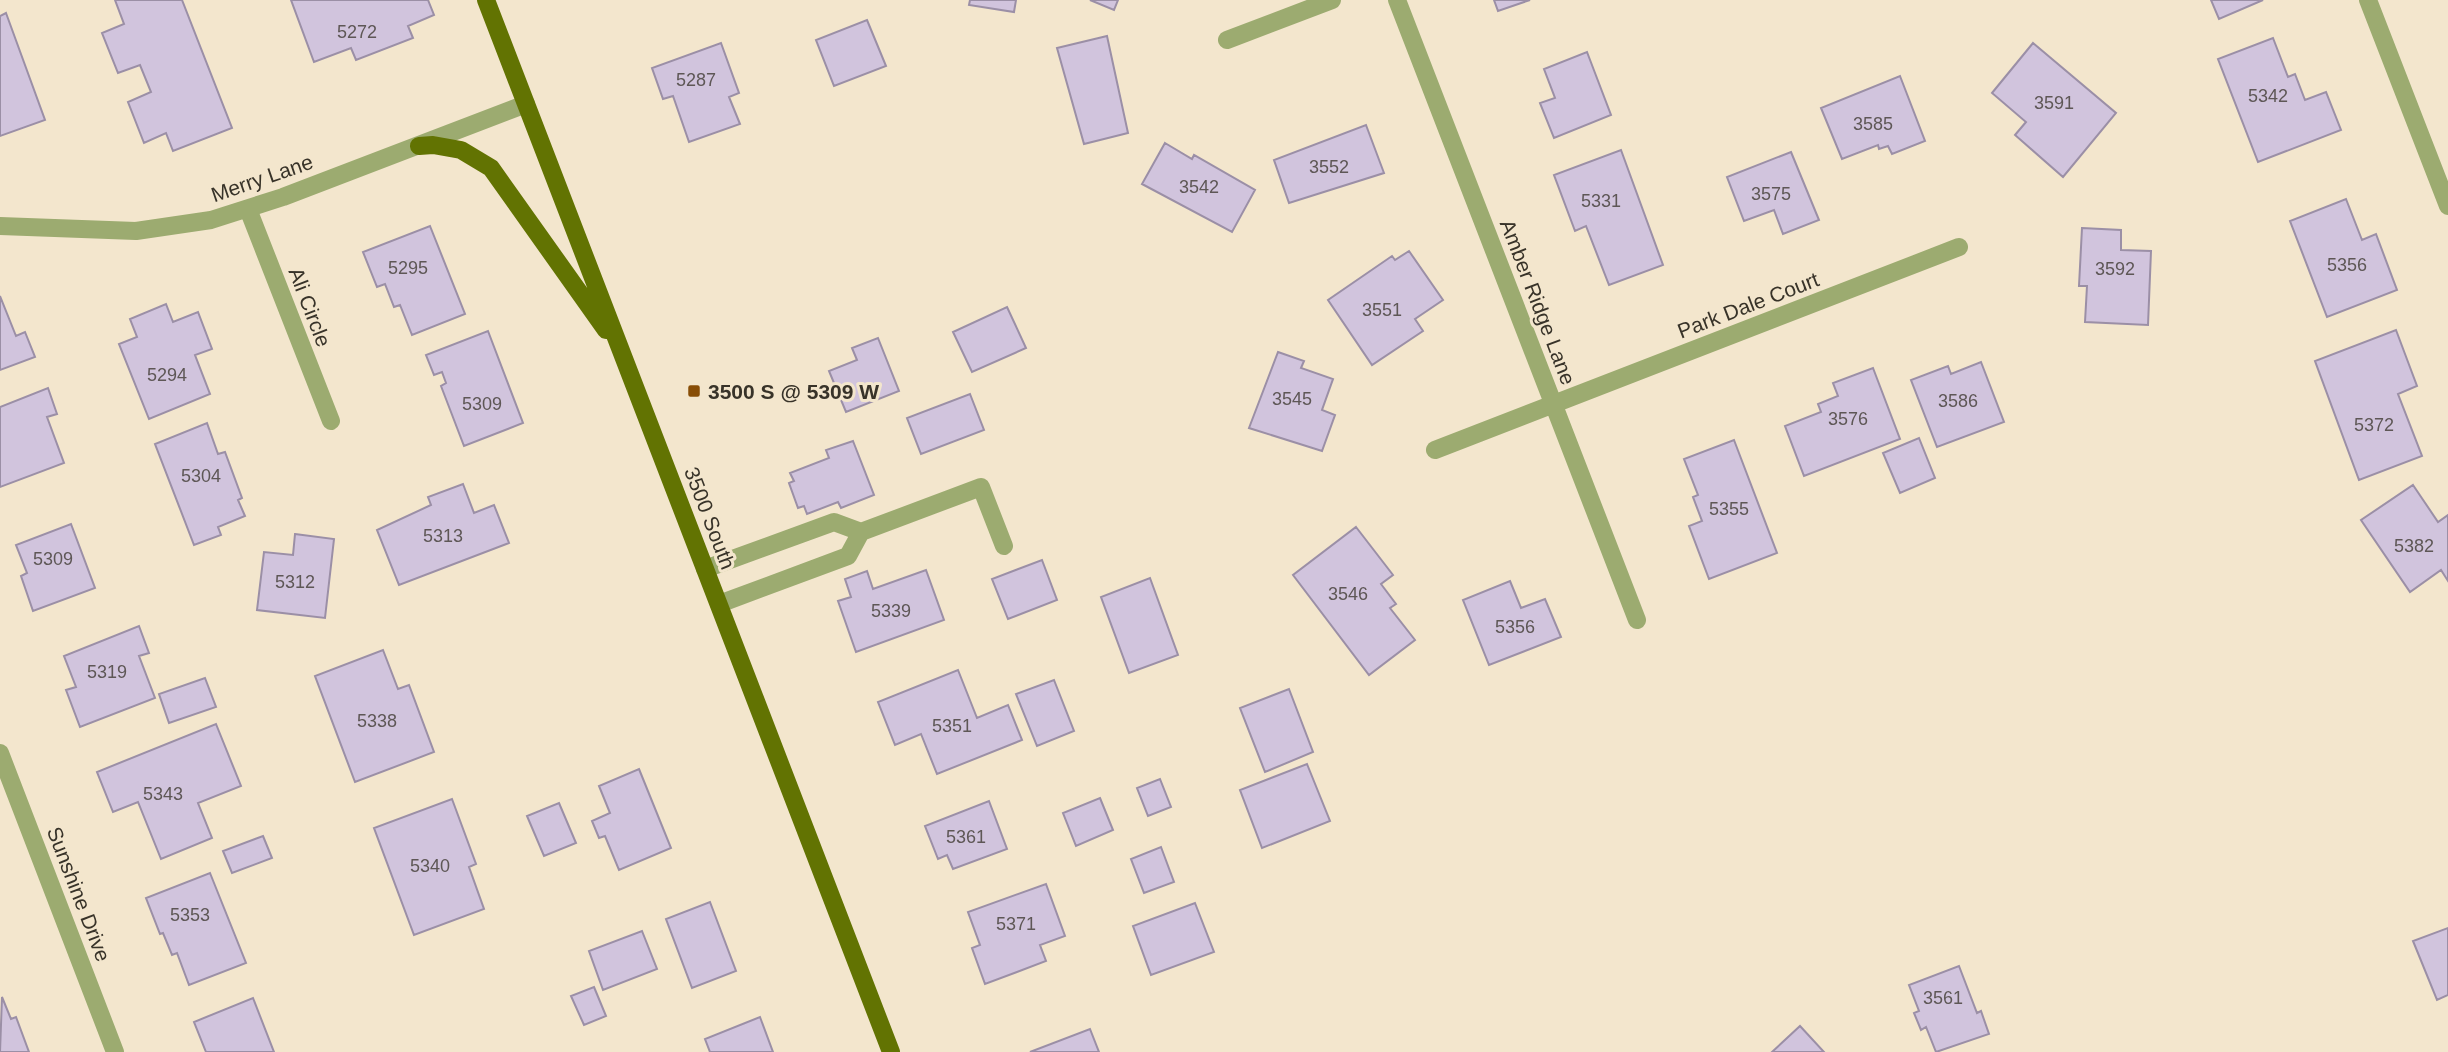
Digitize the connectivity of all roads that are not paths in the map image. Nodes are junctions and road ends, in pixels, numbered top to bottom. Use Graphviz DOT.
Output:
graph roads {
  1 [pos="486,0"];
  2 [pos="1332,0"];
  3 [pos="1397,0"];
  4 [pos="2368,0"];
  5 [pos="1227,40"];
  6 [pos="526,104"];
  7 [pos="419,146"];
  8 [pos="2448,206"];
  9 [pos="248,209"];
  10 [pos="0,226"];
  11 [pos="1959,247"];
  12 [pos="623,355"];
  13 [pos="1554,405"];
  14 [pos="331,421"];
  15 [pos="1435,450"];
  16 [pos="861,531"];
  17 [pos="1004,546"];
  18 [pos="705,569"];
  19 [pos="719,604"];
  20 [pos="1637,620"];
  21 [pos="0,753"];
  22 [pos="115,1052"];
  23 [pos="891,1052"];
  1 -- 6 [label="main road, 3500 South"];
  2 -- 5 [label="street"];
  3 -- 13 [label="street, Amber Ridge Lane"];
  4 -- 8 [label="street"];
  6 -- 7 [label="street, Merry Lane"];
  6 -- 12 [label="main road, 3500 South"];
  7 -- 9 [label="street, Merry Lane"];
  7 -- 12 [label="main road"];
  9 -- 10 [label="street, Merry Lane"];
  9 -- 14 [label="street, Ali Circle"];
  11 -- 13 [label="street, Park Dale Court"];
  12 -- 18 [label="main road, 3500 South"];
  13 -- 15 [label="street, Park Dale Court"];
  13 -- 20 [label="street, Amber Ridge Lane"];
  16 -- 17 [label="street"];
  16 -- 18 [label="street"];
  16 -- 19 [label="street"];
  18 -- 19 [label="main road, 3500 South"];
  19 -- 23 [label="main road, 3500 South"];
  21 -- 22 [label="street, Sunshine Drive"];
}
